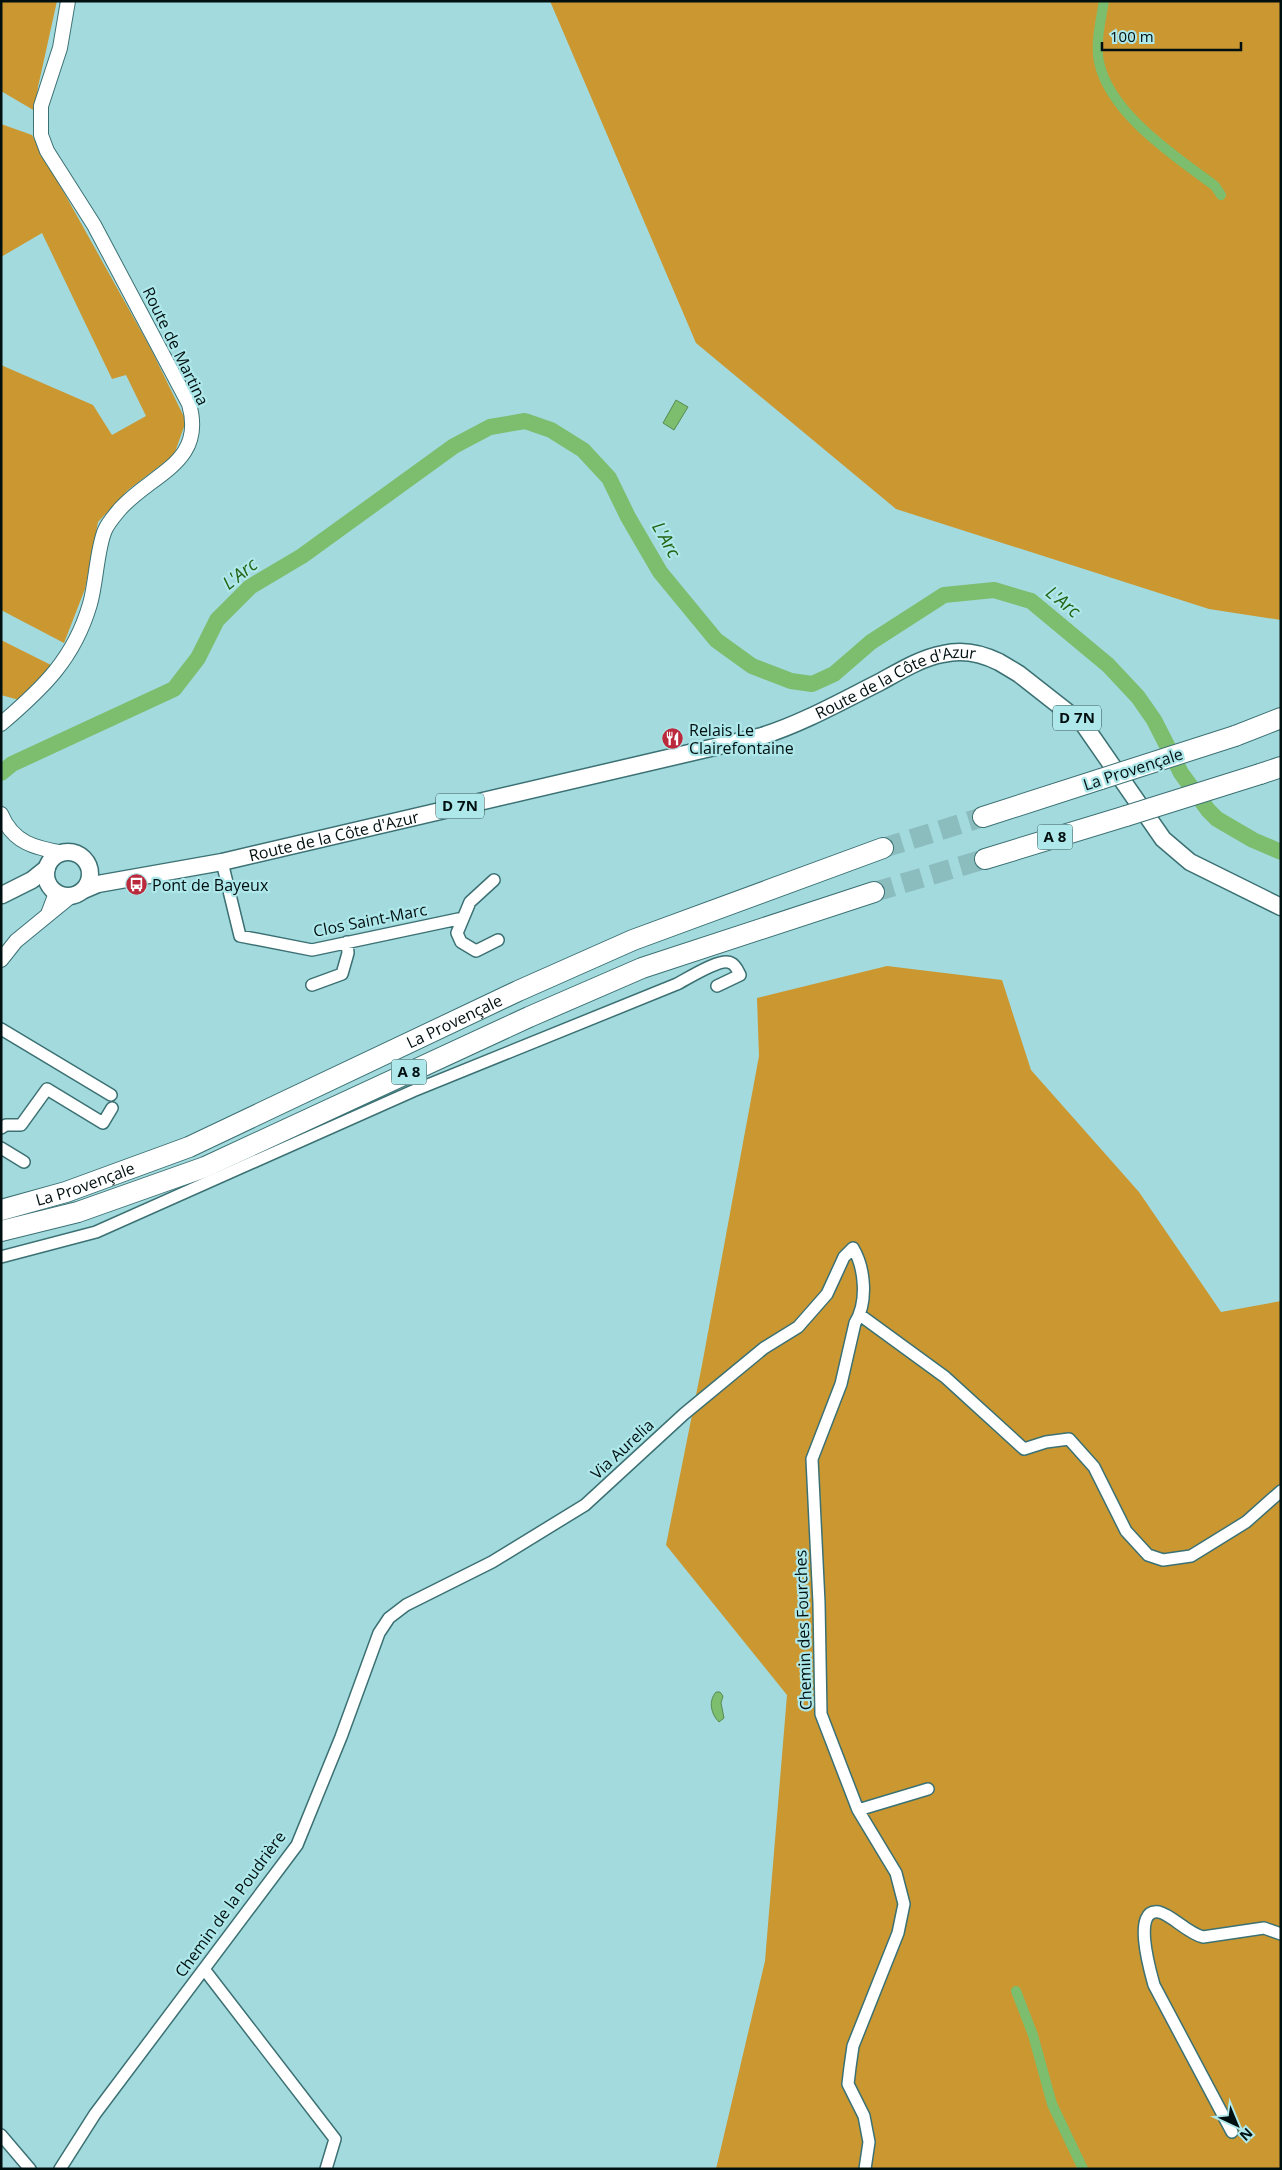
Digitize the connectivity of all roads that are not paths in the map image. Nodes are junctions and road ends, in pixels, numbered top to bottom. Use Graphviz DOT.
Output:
graph roads {
  1 [pos="68,1"];
  2 [pos="1281,718"];
  3 [pos="1,724"];
  4 [pos="1281,767"];
  5 [pos="983,816"];
  6 [pos="3,819"];
  7 [pos="883,848"];
  8 [pos="51,858"];
  9 [pos="984,859"];
  10 [pos="222,862"];
  11 [pos="88,864"];
  12 [pos="159,874"];
  13 [pos="494,880"];
  14 [pos="66,892"];
  15 [pos="874,892"];
  16 [pos="2,895"];
  17 [pos="1281,907"];
  18 [pos="463,918"];
  19 [pos="498,940"];
  20 [pos="347,942"];
  21 [pos="1,960"];
  22 [pos="312,985"];
  23 [pos="717,986"];
  24 [pos="1,1029"];
  25 [pos="111,1095"];
  26 [pos="112,1108"];
  27 [pos="1,1128"];
  28 [pos="1,1148"];
  29 [pos="24,1162"];
  30 [pos="1,1210"];
  31 [pos="1,1231"];
  32 [pos="853,1248"];
  33 [pos="1,1257"];
  34 [pos="860,1315"];
  35 [pos="1281,1491"];
  36 [pos="379,1634"];
  37 [pos="928,1789"];
  38 [pos="858,1810"];
  39 [pos="1281,1934"];
  40 [pos="204,1968"];
  41 [pos="1232,2132"];
  42 [pos="1,2135"];
  43 [pos="30,2169"];
  44 [pos="60,2169"];
  45 [pos="326,2169"];
  46 [pos="866,2169"];
  1 -- 3 [label="street, Route de Martina"];
  2 -- 5 [label="highway, La Provençale / A 8, bridge"];
  4 -- 9 [label="highway, A 8, bridge"];
  6 -- 8 [label="street"];
  7 -- 30 [label="highway, La Provençale / A 8"];
  8 -- 11 [label="main road"];
  8 -- 14 [label="main road"];
  8 -- 16 [label="main road, Route de la Côte d'Azur / D 7N"];
  10 -- 12 [label="main road, Route de la Côte d'Azur / D 7N"];
  10 -- 17 [label="main road, Route de la Côte d'Azur / D 7N"];
  10 -- 20 [label="street, Clos Saint-Marc"];
  11 -- 12 [label="main road, Route de la Côte d'Azur / D 7N"];
  11 -- 14 [label="main road"];
  12 -- 14 [label="main road, Route de la Côte d'Azur / D 7N"];
  13 -- 18 [label="street"];
  14 -- 16 [label="main road, Route de la Côte d'Azur / D 7N"];
  14 -- 21 [label="street"];
  15 -- 31 [label="highway, La Provençale / A 8"];
  18 -- 19 [label="street"];
  18 -- 20 [label="street, Clos Saint-Marc"];
  20 -- 22 [label="street"];
  23 -- 33 [label="street"];
  24 -- 25 [label="street"];
  26 -- 27 [label="street"];
  28 -- 29 [label="street"];
  32 -- 34 [label="street, Chemin des Fourches"];
  32 -- 36 [label="street, Via Aurelia"];
  34 -- 35 [label="street"];
  34 -- 38 [label="street, Chemin des Fourches"];
  36 -- 40 [label="street, Chemin de la Poudrière"];
  37 -- 38 [label="street"];
  38 -- 46 [label="street, Chemin des Fourches"];
  39 -- 41 [label="street"];
  40 -- 44 [label="street, Chemin de la Poudrière"];
  40 -- 45 [label="street"];
  42 -- 43 [label="street"];
}
